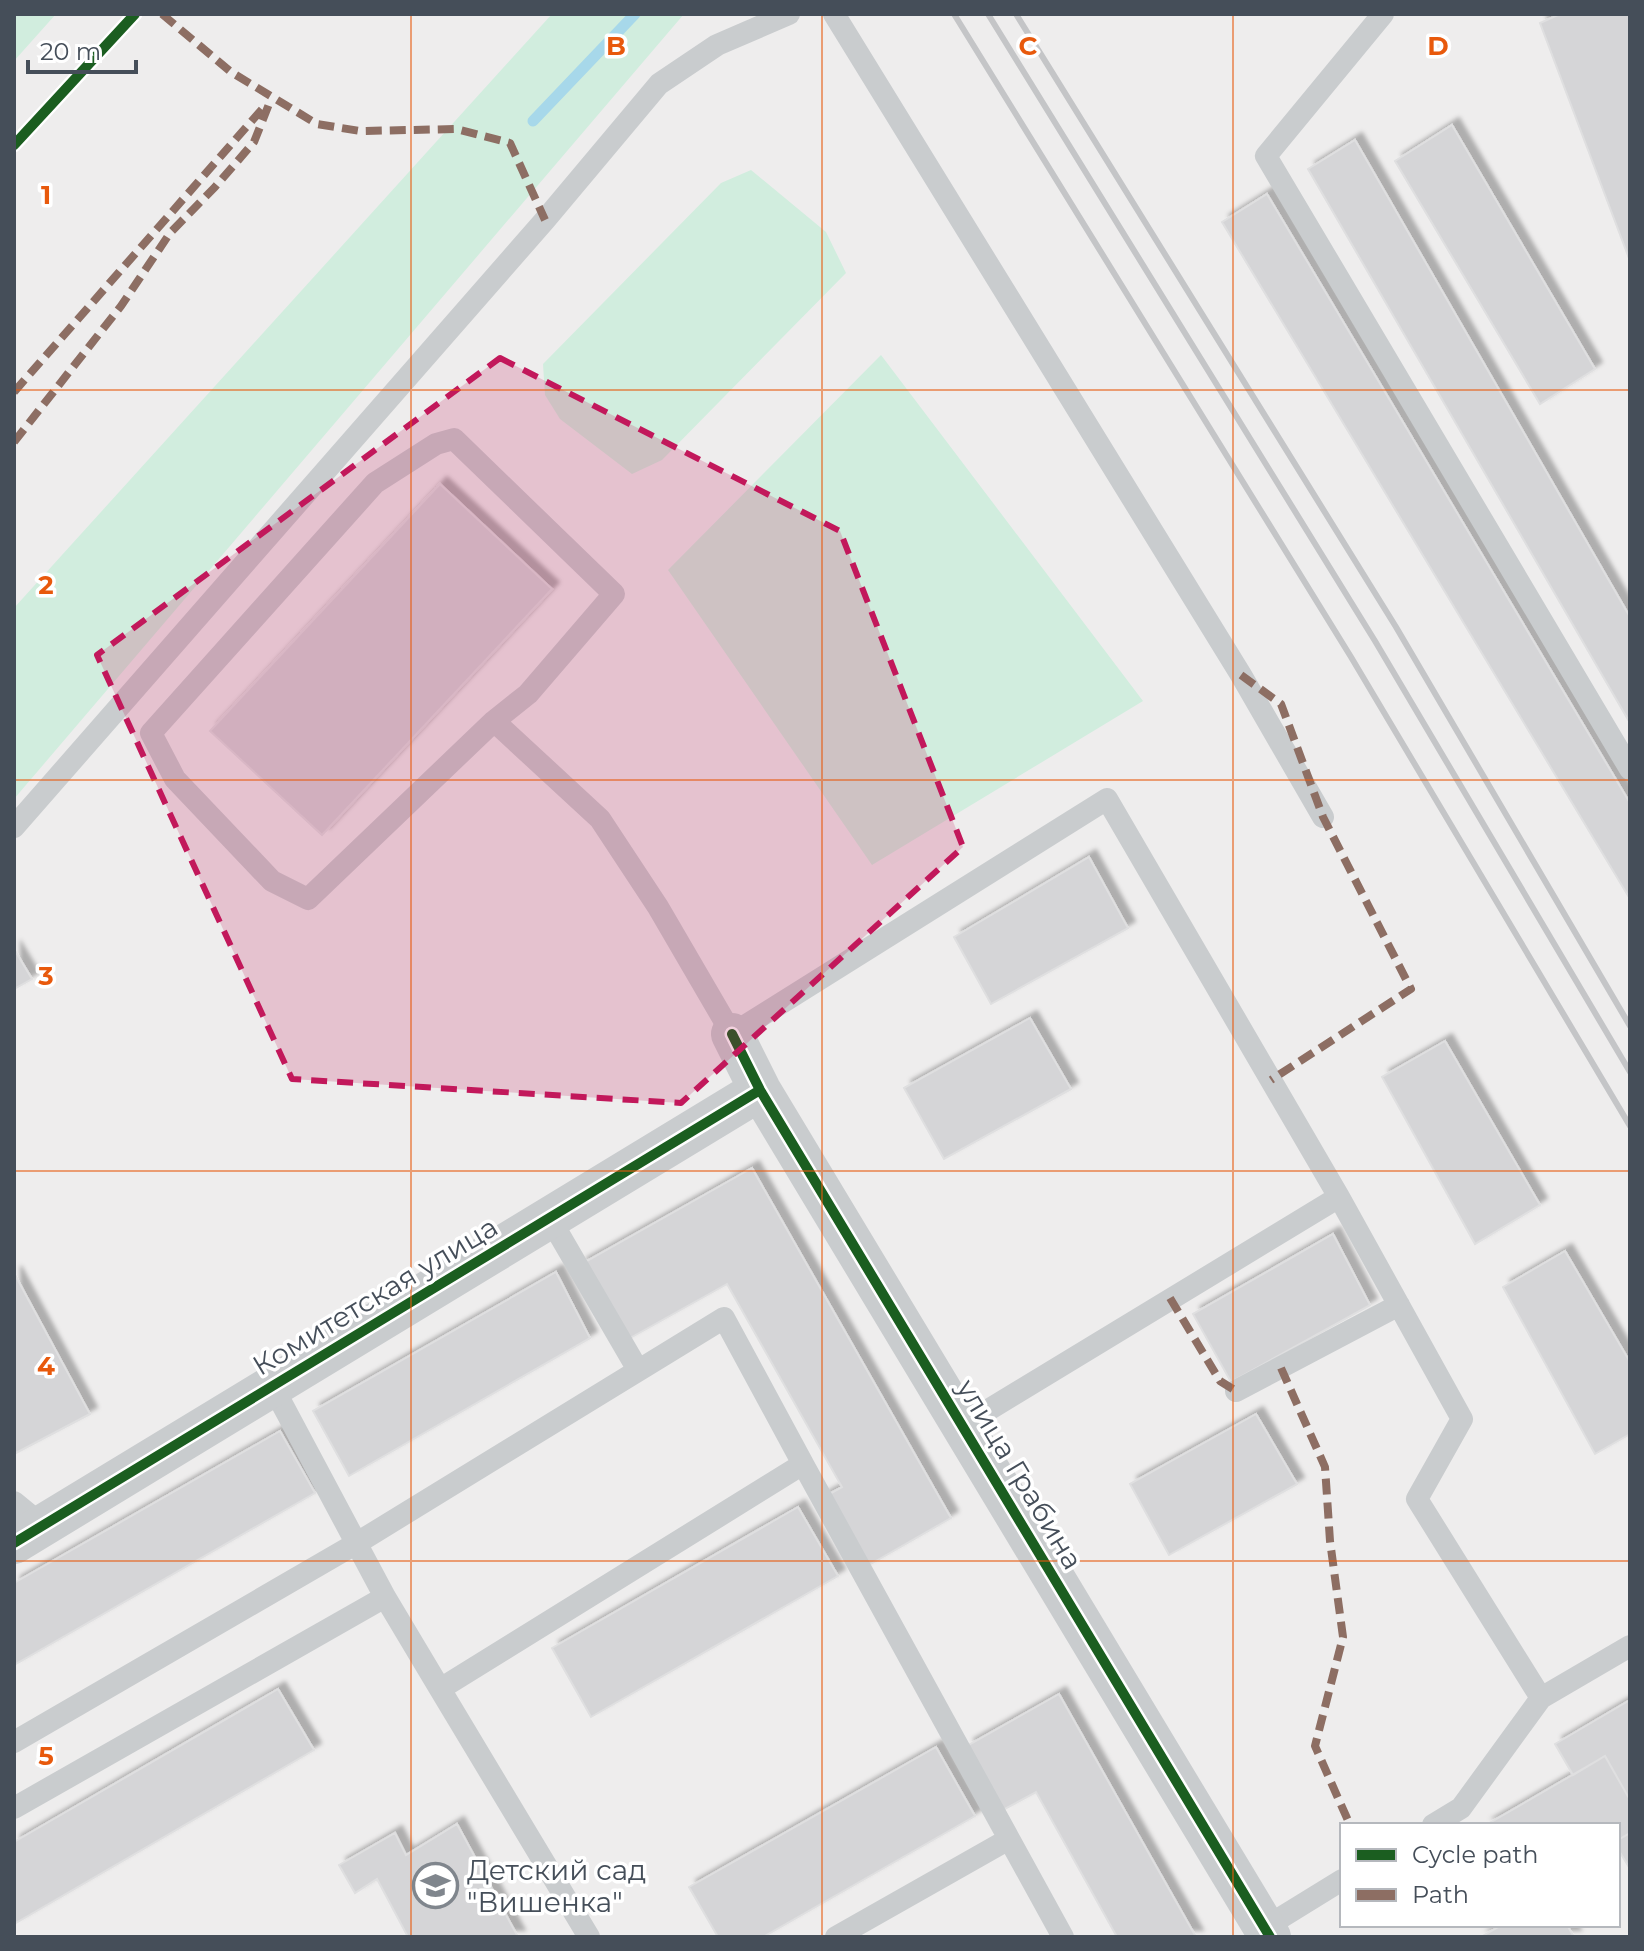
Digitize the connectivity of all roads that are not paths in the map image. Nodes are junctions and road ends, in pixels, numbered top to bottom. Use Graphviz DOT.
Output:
graph roads {
  1 [pos="789,14"];
  2 [pos="834,14"];
  3 [pos="1383,14"];
  4 [pos="494,721"];
  5 [pos="1630,769"];
  6 [pos="1323,817"];
  7 [pos="14,827"];
  8 [pos="732,1034"];
  9 [pos="760,1090"];
  10 [pos="1339,1197"];
  11 [pos="549,1217"];
  12 [pos="1399,1305"];
  13 [pos="638,1370"];
  14 [pos="273,1387"];
  15 [pos="1236,1391"];
  16 [pos="962,1426"];
  17 [pos="803,1464"];
  18 [pos="23,1523"];
  19 [pos="357,1543"];
  20 [pos="385,1597"];
  21 [pos="1630,1646"];
  22 [pos="440,1689"];
  23 [pos="1541,1698"];
  24 [pos="14,1742"];
  25 [pos="14,1808"];
  26 [pos="1436,1823"];
  27 [pos="1009,1839"];
  28 [pos="1340,1881"];
  29 [pos="1267,1932"];
  30 [pos="589,1937"];
  31 [pos="836,1937"];
  32 [pos="1063,1937"];
  1 -- 7 [label="lane"];
  2 -- 6 [label="lane"];
  3 -- 5 [label="lane"];
  4 -- 4 [label="lane"];
  4 -- 8 [label="lane"];
  8 -- 9 [label="street, улица Грабина"];
  8 -- 10 [label="lane"];
  9 -- 11 [label="street, Комитетская улица"];
  9 -- 16 [label="street, улица Грабина"];
  10 -- 12 [label="lane"];
  10 -- 16 [label="lane"];
  11 -- 13 [label="lane"];
  11 -- 14 [label="street, Комитетская улица"];
  12 -- 15 [label="lane"];
  12 -- 23 [label="lane"];
  13 -- 17 [label="lane"];
  13 -- 19 [label="lane"];
  14 -- 18 [label="street, Комитетская улица"];
  14 -- 19 [label="lane"];
  16 -- 29 [label="street, улица Грабина"];
  17 -- 22 [label="lane"];
  17 -- 27 [label="lane"];
  19 -- 20 [label="lane"];
  19 -- 24 [label="lane"];
  20 -- 22 [label="lane"];
  20 -- 25 [label="lane"];
  21 -- 23 [label="lane"];
  22 -- 30 [label="lane"];
  23 -- 26 [label="lane"];
  27 -- 31 [label="lane"];
  27 -- 32 [label="lane"];
  28 -- 29 [label="lane"];
}
